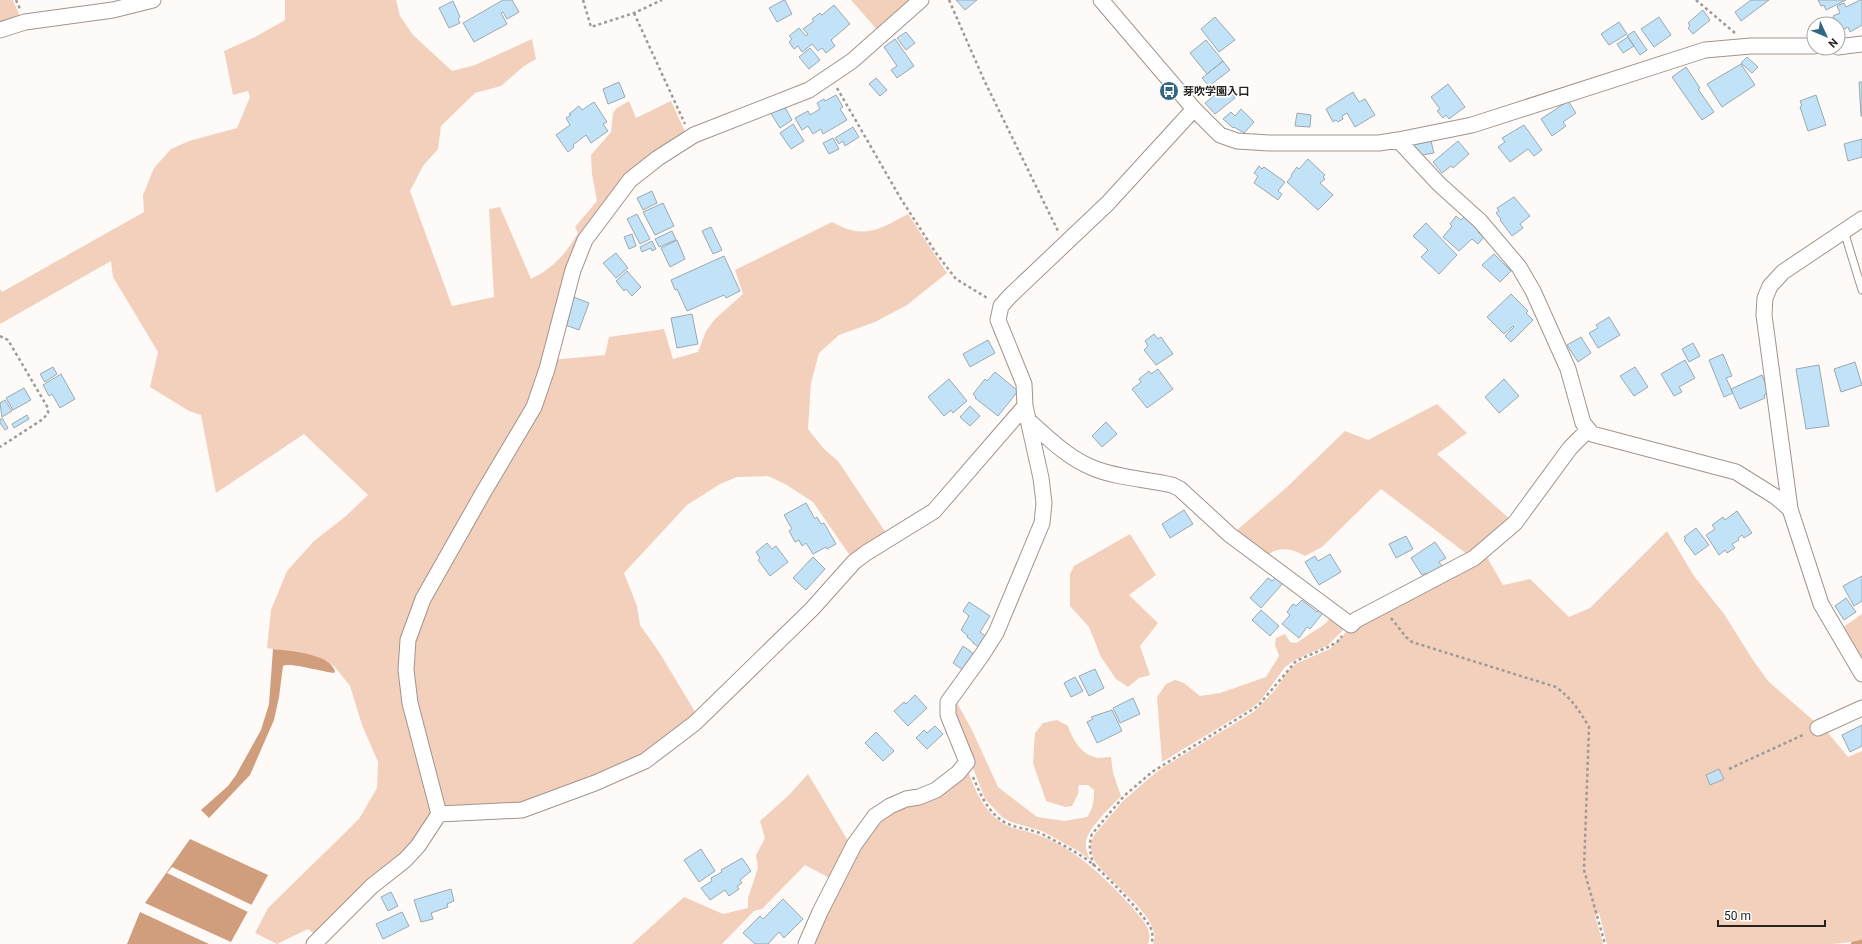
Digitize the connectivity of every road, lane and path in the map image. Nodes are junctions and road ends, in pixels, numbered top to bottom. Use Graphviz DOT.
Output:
graph roads {
  1 [pos="153,0"];
  2 [pos="583,0"];
  3 [pos="662,0"];
  4 [pos="921,0"];
  5 [pos="949,0"];
  6 [pos="1102,0"];
  7 [pos="1696,0"];
  8 [pos="634,13"];
  9 [pos="0,30"];
  10 [pos="1862,44"];
  11 [pos="1846,45"];
  12 [pos="1751,46"];
  13 [pos="1806,46"];
  14 [pos="830,76"];
  15 [pos="1194,109"];
  16 [pos="691,137"];
  17 [pos="1398,140"];
  18 [pos="1862,219"];
  19 [pos="1844,231"];
  20 [pos="1065,245"];
  21 [pos="1862,290"];
  22 [pos="1001,306"];
  23 [pos="0,336"];
  24 [pos="1027,413"];
  25 [pos="1588,430"];
  26 [pos="0,447"];
  27 [pos="1790,509"];
  28 [pos="1382,607"];
  29 [pos="1351,625"];
  30 [pos="1862,674"];
  31 [pos="1862,708"];
  32 [pos="1818,728"];
  33 [pos="967,762"];
  34 [pos="1729,770"];
  35 [pos="439,814"];
  36 [pos="1094,866"];
  37 [pos="314,944"];
  38 [pos="806,944"];
  39 [pos="1152,944"];
  40 [pos="1605,944"];
  1 -- 9 [label="street"];
  2 -- 8 [label="path"];
  3 -- 8 [label="path"];
  4 -- 14 [label="street"];
  5 -- 20 [label="path"];
  6 -- 15 [label="street"];
  7 -- 12 [label="path"];
  8 -- 16 [label="path"];
  10 -- 11 [label="street"];
  12 -- 13 [label="street"];
  12 -- 17 [label="street"];
  14 -- 16 [label="street"];
  14 -- 22 [label="path"];
  15 -- 17 [label="street"];
  15 -- 20 [label="street"];
  16 -- 35 [label="street"];
  17 -- 25 [label="street"];
  18 -- 19 [label="street"];
  19 -- 21 [label="lane"];
  19 -- 27 [label="street"];
  20 -- 22 [label="street"];
  22 -- 24 [label="street"];
  23 -- 26 [label="path"];
  24 -- 29 [label="street"];
  24 -- 33 [label="street"];
  24 -- 35 [label="street"];
  25 -- 27 [label="street"];
  25 -- 28 [label="street"];
  27 -- 30 [label="street"];
  28 -- 29 [label="street"];
  28 -- 40 [label="path"];
  29 -- 36 [label="path"];
  31 -- 32 [label="street"];
  32 -- 34 [label="path"];
  33 -- 36 [label="path"];
  33 -- 38 [label="street"];
  35 -- 37 [label="street"];
  36 -- 39 [label="path"];
}
